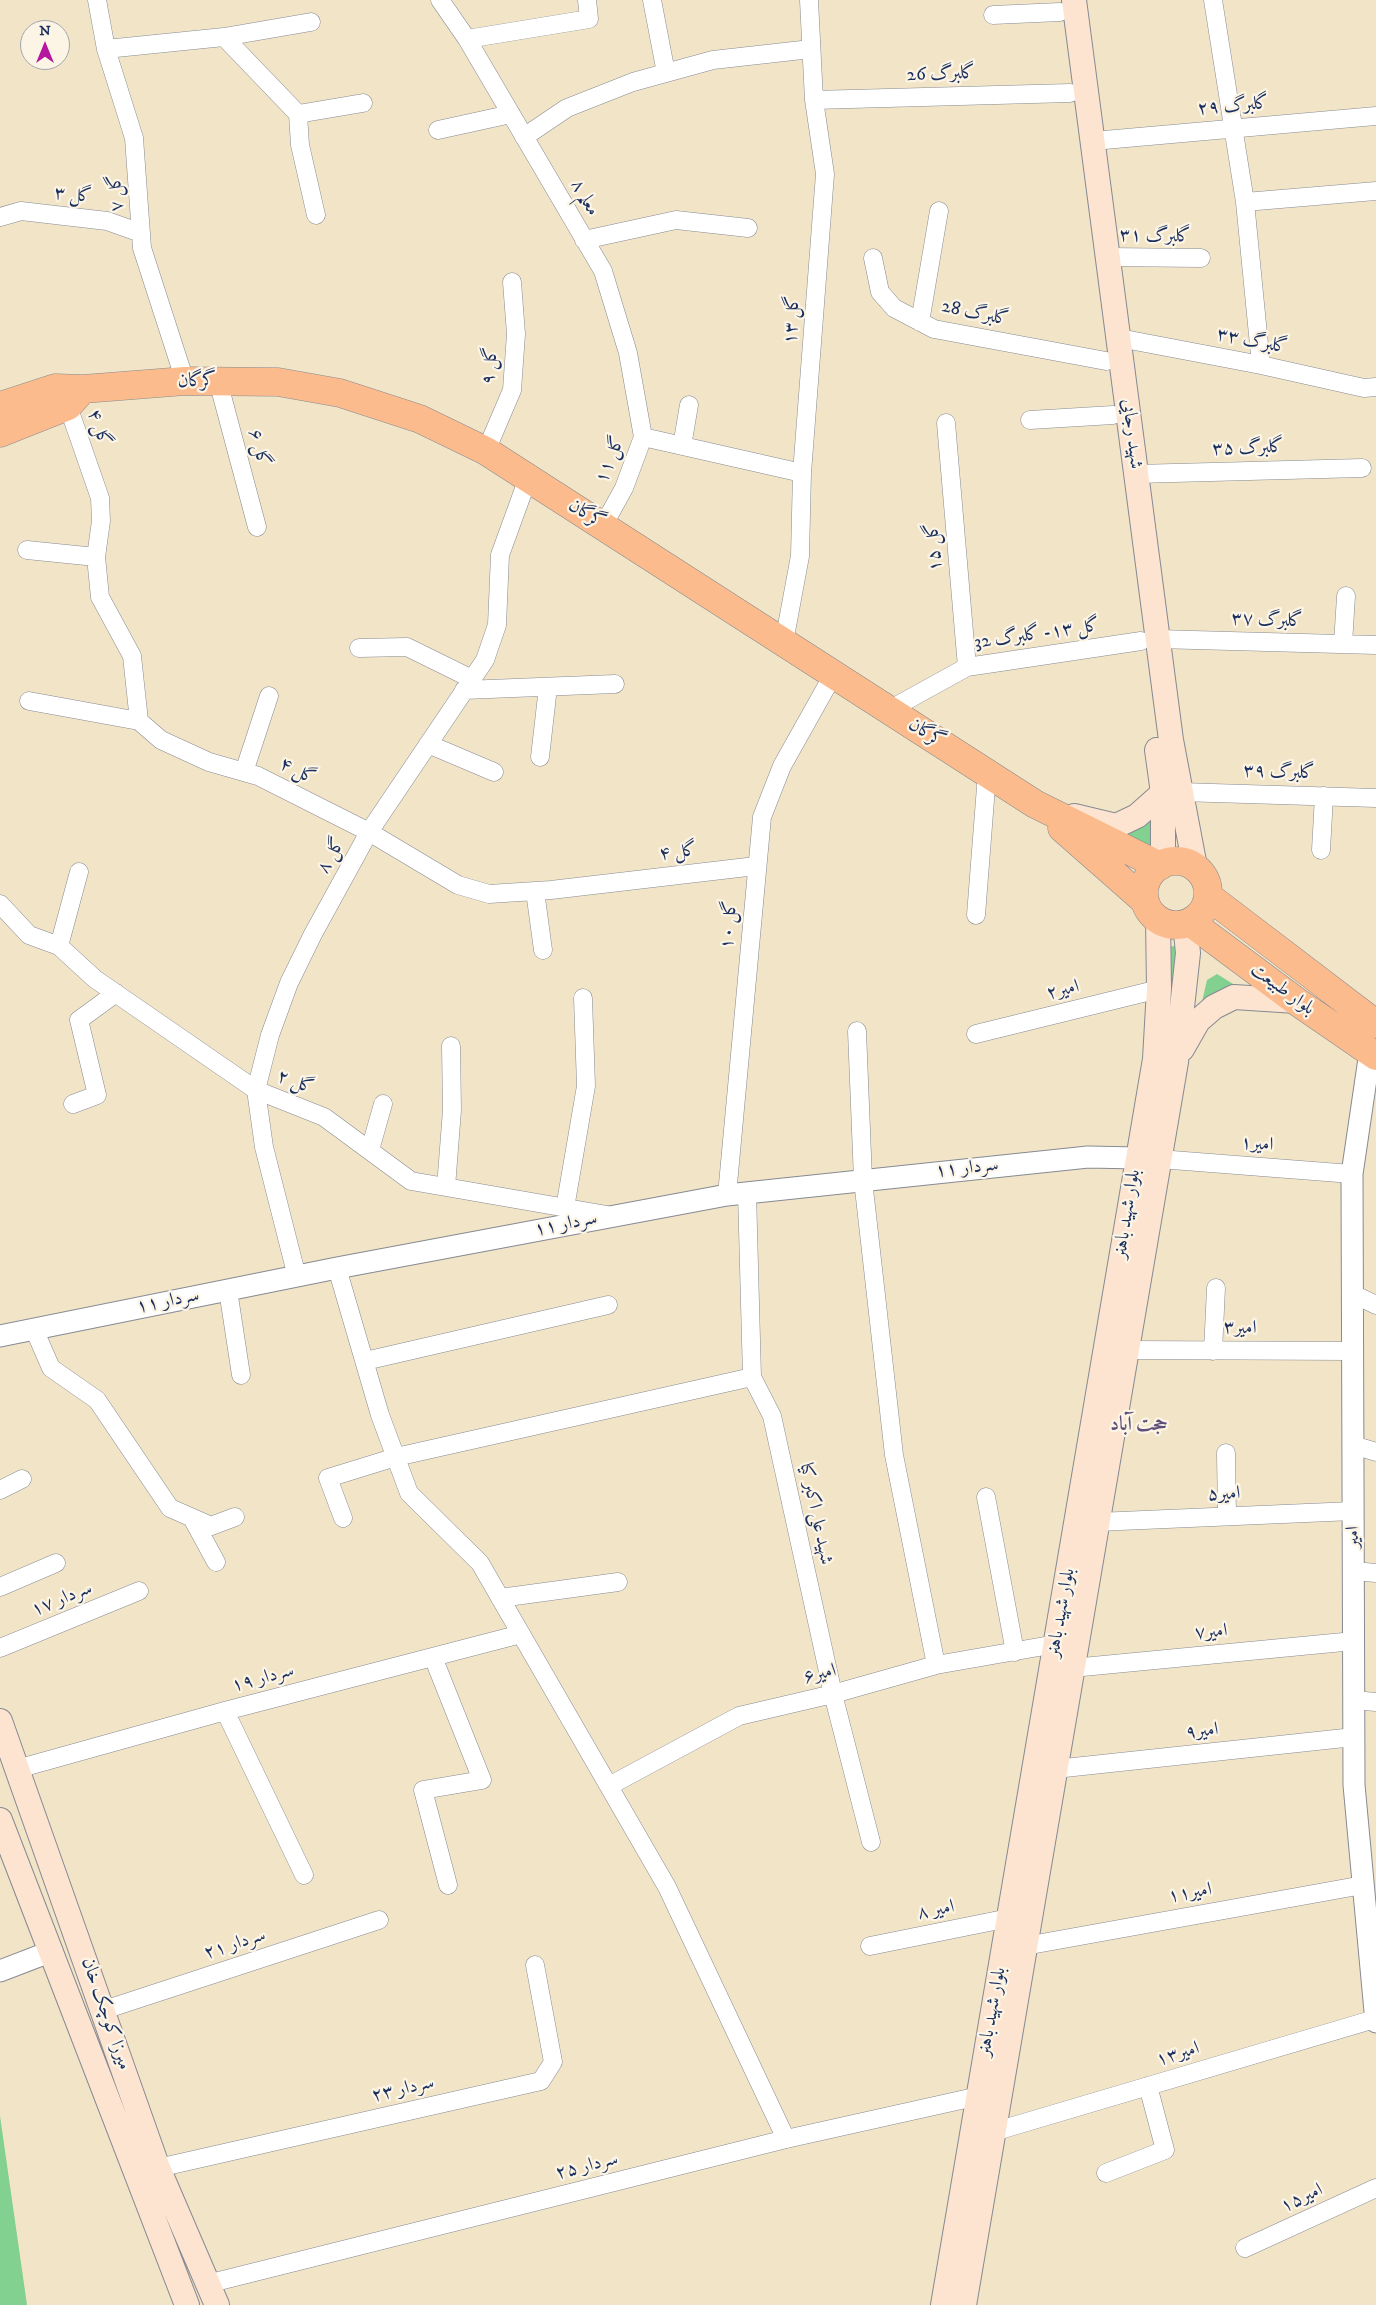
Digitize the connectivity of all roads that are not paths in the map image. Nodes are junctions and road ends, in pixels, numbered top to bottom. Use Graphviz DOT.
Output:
graph roads {
  1 [pos="97,0"];
  2 [pos="440,0"];
  3 [pos="587,0"];
  4 [pos="652,0"];
  5 [pos="809,0"];
  6 [pos="1213,0"];
  7 [pos="1064,4"];
  8 [pos="993,15"];
  9 [pos="311,22"];
  10 [pos="224,36"];
  11 [pos="467,39"];
  12 [pos="106,49"];
  13 [pos="811,49"];
  14 [pos="666,73"];
  15 [pos="1070,92"];
  16 [pos="814,100"];
  17 [pos="363,103"];
  18 [pos="298,114"];
  19 [pos="511,114"];
  20 [pos="1376,116"];
  21 [pos="1233,127"];
  22 [pos="438,130"];
  23 [pos="524,137"];
  24 [pos="1093,141"];
  25 [pos="1376,190"];
  26 [pos="1245,202"];
  27 [pos="938,212"];
  28 [pos="316,215"];
  29 [pos="0,217"];
  30 [pos="748,228"];
  31 [pos="141,233"];
  32 [pos="584,240"];
  33 [pos="1108,257"];
  34 [pos="873,258"];
  35 [pos="1201,258"];
  36 [pos="512,282"];
  37 [pos="920,322"];
  38 [pos="1119,338"];
  39 [pos="1106,361"];
  40 [pos="1261,365"];
  41 [pos="185,381"];
  42 [pos="218,381"];
  43 [pos="1376,387"];
  44 [pos="76,398"];
  45 [pos="689,405"];
  46 [pos="0,406"];
  47 [pos="1112,415"];
  48 [pos="1030,420"];
  49 [pos="946,424"];
  50 [pos="0,433"];
  51 [pos="643,437"];
  52 [pos="682,446"];
  53 [pos="486,450"];
  54 [pos="1362,468"];
  55 [pos="802,473"];
  56 [pos="1136,474"];
  57 [pos="528,478"];
  58 [pos="257,526"];
  59 [pos="603,526"];
  60 [pos="27,550"];
  61 [pos="96,557"];
  62 [pos="1346,596"];
  63 [pos="1149,640"];
  64 [pos="784,642"];
  65 [pos="1343,644"];
  66 [pos="1376,645"];
  67 [pos="359,648"];
  68 [pos="967,667"];
  69 [pos="833,675"];
  70 [pos="615,684"];
  71 [pos="468,685"];
  72 [pos="548,686"];
  73 [pos="269,696"];
  74 [pos="29,701"];
  75 [pos="889,710"];
  76 [pos="139,721"];
  77 [pos="428,744"];
  78 [pos="540,757"];
  79 [pos="244,772"];
  80 [pos="494,772"];
  81 [pos="987,774"];
  82 [pos="1171,792"];
  83 [pos="1324,796"];
  84 [pos="1376,798"];
  85 [pos="1035,804"];
  86 [pos="369,832"];
  87 [pos="1321,850"];
  88 [pos="1162,865"];
  89 [pos="756,866"];
  90 [pos="1195,867"];
  91 [pos="79,872"];
  92 [pos="535,891"];
  93 [pos="1208,896"];
  94 [pos="0,904"];
  95 [pos="1152,910"];
  96 [pos="976,915"];
  97 [pos="1188,923"];
  98 [pos="59,946"];
  99 [pos="543,950"];
  100 [pos="1159,989"];
  101 [pos="116,993"];
  102 [pos="584,998"];
  103 [pos="1296,1001"];
  104 [pos="1374,1018"];
  105 [pos="857,1031"];
  106 [pos="976,1034"];
  107 [pos="450,1046"];
  108 [pos="1373,1054"];
  109 [pos="1176,1062"];
  110 [pos="256,1090"];
  111 [pos="73,1104"];
  112 [pos="383,1104"];
  113 [pos="370,1150"];
  114 [pos="1148,1158"];
  115 [pos="1352,1174"];
  116 [pos="863,1180"];
  117 [pos="446,1187"];
  118 [pos="737,1194"];
  119 [pos="565,1208"];
  120 [pos="613,1216"];
  121 [pos="337,1268"];
  122 [pos="296,1277"];
  123 [pos="1216,1288"];
  124 [pos="228,1290"];
  125 [pos="1353,1294"];
  126 [pos="608,1305"];
  127 [pos="1376,1305"];
  128 [pos="34,1329"];
  129 [pos="0,1336"];
  130 [pos="1127,1350"];
  131 [pos="1214,1350"];
  132 [pos="1353,1351"];
  133 [pos="365,1361"];
  134 [pos="241,1375"];
  135 [pos="752,1377"];
  136 [pos="1353,1444"];
  137 [pos="1376,1452"];
  138 [pos="1226,1453"];
  139 [pos="396,1457"];
  140 [pos="22,1479"];
  141 [pos="0,1490"];
  142 [pos="986,1497"];
  143 [pos="1353,1510"];
  144 [pos="1227,1516"];
  145 [pos="235,1517"];
  146 [pos="192,1518"];
  147 [pos="343,1518"];
  148 [pos="1097,1522"];
  149 [pos="56,1562"];
  150 [pos="216,1562"];
  151 [pos="1354,1571"];
  152 [pos="1376,1573"];
  153 [pos="618,1582"];
  154 [pos="0,1587"];
  155 [pos="139,1590"];
  156 [pos="500,1598"];
  157 [pos="521,1634"];
  158 [pos="1354,1641"];
  159 [pos="1056,1644"];
  160 [pos="0,1648"];
  161 [pos="1015,1652"];
  162 [pos="433,1657"];
  163 [pos="936,1665"];
  164 [pos="1072,1668"];
  165 [pos="833,1694"];
  166 [pos="1354,1700"];
  167 [pos="1376,1702"];
  168 [pos="225,1711"];
  169 [pos="0,1721"];
  170 [pos="1354,1737"];
  171 [pos="17,1769"];
  172 [pos="1055,1769"];
  173 [pos="609,1786"];
  174 [pos="0,1820"];
  175 [pos="871,1842"];
  176 [pos="48,1854"];
  177 [pos="19,1868"];
  178 [pos="1367,1872"];
  179 [pos="304,1875"];
  180 [pos="448,1885"];
  181 [pos="1009,1918"];
  182 [pos="379,1920"];
  183 [pos="870,1946"];
  184 [pos="1025,1946"];
  185 [pos="52,1951"];
  186 [pos="535,1965"];
  187 [pos="0,1971"];
  188 [pos="1374,1994"];
  189 [pos="104,2010"];
  190 [pos="1375,2020"];
  191 [pos="1148,2086"];
  192 [pos="979,2096"];
  193 [pos="993,2132"];
  194 [pos="786,2139"];
  195 [pos="158,2168"];
  196 [pos="1106,2173"];
  197 [pos="1376,2188"];
  198 [pos="1246,2248"];
  199 [pos="212,2295"];
  200 [pos="187,2305"];
  201 [pos="943,2305"];
  202 [pos="964,2305"];
  1 -- 12 [label="street, گل ۷"];
  2 -- 11 [label="street, معلم ۸"];
  3 -- 11 [label="street"];
  4 -- 14 [label="street"];
  5 -- 13 [label="street, گل ۱۳"];
  6 -- 21 [label="street"];
  7 -- 8 [label="street"];
  7 -- 15 [label="main road, شهید رجایی"];
  7 -- 24 [label="main road, شهید رجایی"];
  9 -- 10 [label="street"];
  10 -- 12 [label="street"];
  10 -- 18 [label="street"];
  11 -- 19 [label="street, معلم ۸"];
  12 -- 31 [label="street, گل ۷"];
  13 -- 14 [label="street"];
  13 -- 16 [label="street, گل ۱۳"];
  14 -- 23 [label="street"];
  15 -- 16 [label="street, گلبرگ 26"];
  15 -- 39 [label="main road, شهید رجایی"];
  16 -- 55 [label="street, گل ۱۳"];
  17 -- 18 [label="street"];
  18 -- 28 [label="street"];
  19 -- 22 [label="street"];
  19 -- 23 [label="street, معلم ۸"];
  20 -- 21 [label="street, گلبرگ ۲۹"];
  21 -- 24 [label="street, گلبرگ ۲۹"];
  21 -- 26 [label="street"];
  23 -- 32 [label="street, معلم ۸"];
  24 -- 33 [label="main road, شهید رجایی"];
  25 -- 26 [label="street"];
  26 -- 40 [label="street"];
  27 -- 37 [label="street"];
  29 -- 31 [label="street, گل ۳"];
  30 -- 32 [label="street"];
  31 -- 41 [label="street, گل ۷"];
  32 -- 51 [label="street, معلم ۸"];
  33 -- 35 [label="street, گلبرگ ۳۱"];
  33 -- 38 [label="main road, شهید رجایی"];
  34 -- 37 [label="street, گلبرگ 28"];
  36 -- 53 [label="street, گل ۹"];
  37 -- 39 [label="street, گلبرگ 28"];
  38 -- 40 [label="street, گلبرگ ۳۳"];
  38 -- 56 [label="main road, شهید رجایی"];
  39 -- 47 [label="main road, شهید رجایی"];
  40 -- 43 [label="street, گلبرگ ۳۳"];
  41 -- 42 [label="main road, گرگان"];
  41 -- 44 [label="main road, گرگان"];
  42 -- 53 [label="main road, گرگان"];
  42 -- 58 [label="street, گل ۶"];
  44 -- 46 [label="main road, گرگان"];
  44 -- 50 [label="main road, گرگان"];
  44 -- 61 [label="street, گل ۴"];
  45 -- 52 [label="street"];
  47 -- 48 [label="street"];
  47 -- 63 [label="main road, شهید رجایی"];
  49 -- 68 [label="street, گل ۱۵"];
  51 -- 52 [label="street"];
  51 -- 59 [label="street, گل ۱۱"];
  52 -- 55 [label="street"];
  53 -- 57 [label="main road, گرگان"];
  54 -- 56 [label="street, گلبرگ ۳۵"];
  55 -- 64 [label="street, گل ۱۳"];
  56 -- 63 [label="main road, شهید رجایی"];
  57 -- 59 [label="main road, گرگان"];
  57 -- 71 [label="street, گل ۸"];
  59 -- 64 [label="main road, گرگان"];
  60 -- 61 [label="street"];
  61 -- 76 [label="street, گل ۴"];
  62 -- 65 [label="street"];
  63 -- 65 [label="street, گلبرگ ۳۷"];
  63 -- 68 [label="street, گل ۱۳- گلبرگ 32"];
  63 -- 82 [label="main road, شهید رجایی"];
  64 -- 69 [label="main road, گرگان"];
  65 -- 66 [label="street, گلبرگ ۳۷"];
  67 -- 71 [label="street"];
  68 -- 75 [label="street, گل ۱۳- گلبرگ 32"];
  69 -- 75 [label="main road, گرگان"];
  69 -- 89 [label="street, گل ۱۰"];
  70 -- 72 [label="street"];
  71 -- 72 [label="street"];
  71 -- 77 [label="street, گل ۸"];
  72 -- 78 [label="street"];
  73 -- 79 [label="street"];
  74 -- 76 [label="street"];
  75 -- 81 [label="main road, گرگان"];
  76 -- 79 [label="street, گل ۴"];
  77 -- 80 [label="street"];
  77 -- 86 [label="street, گل ۸"];
  79 -- 86 [label="street, گل ۴"];
  81 -- 85 [label="main road, گرگان"];
  81 -- 96 [label="street"];
  82 -- 83 [label="street, گلبرگ ۳۹"];
  82 -- 85 [label="main road"];
  82 -- 88 [label="main road, شهید رجایی"];
  82 -- 90 [label="main road, شهید رجایی"];
  83 -- 84 [label="street, گلبرگ ۳۹"];
  83 -- 87 [label="street"];
  85 -- 88 [label="main road"];
  85 -- 95 [label="main road"];
  86 -- 92 [label="street, گل ۴"];
  86 -- 110 [label="street, گل ۸"];
  88 -- 90 [label="main road"];
  88 -- 95 [label="main road"];
  89 -- 92 [label="street, گل ۴"];
  89 -- 118 [label="street, گل ۱۰"];
  90 -- 93 [label="main road"];
  91 -- 98 [label="street"];
  92 -- 99 [label="street"];
  93 -- 97 [label="main road"];
  93 -- 104 [label="main road, بلوار طبیعت"];
  94 -- 98 [label="street, گل ۲"];
  95 -- 97 [label="main road"];
  95 -- 100 [label="main road, بلوار شهید باهنر"];
  97 -- 103 [label="main road, بلوار طبیعت"];
  97 -- 109 [label="main road, بلوار شهید باهنر"];
  98 -- 101 [label="street, گل ۲"];
  100 -- 106 [label="street, امیر۲"];
  100 -- 114 [label="main road, بلوار شهید باهنر"];
  101 -- 110 [label="street, گل ۲"];
  101 -- 111 [label="street"];
  102 -- 119 [label="street"];
  103 -- 108 [label="main road, بلوار طبیعت"];
  103 -- 109 [label="main road"];
  105 -- 116 [label="street"];
  107 -- 117 [label="street"];
  108 -- 115 [label="street, امیر"];
  109 -- 114 [label="main road, بلوار شهید باهنر"];
  110 -- 113 [label="street, گل ۲"];
  110 -- 122 [label="street, گل ۸"];
  112 -- 113 [label="street"];
  113 -- 117 [label="street, گل ۲"];
  114 -- 115 [label="street, امیر۱"];
  114 -- 116 [label="street, سردار ۱۱"];
  114 -- 130 [label="main road, بلوار شهید باهنر"];
  114 -- 159 [label="main road, بلوار شهید باهنر"];
  115 -- 125 [label="street, امیر"];
  116 -- 118 [label="street, سردار ۱۱"];
  116 -- 163 [label="street"];
  117 -- 119 [label="street, گل ۲"];
  118 -- 120 [label="street, سردار ۱۱"];
  118 -- 135 [label="street, شهید علی اکبر کیا"];
  119 -- 120 [label="street, گل ۲"];
  120 -- 121 [label="street, سردار ۱۱"];
  121 -- 122 [label="street, سردار ۱۱"];
  121 -- 133 [label="street"];
  122 -- 124 [label="street, سردار ۱۱"];
  123 -- 131 [label="street"];
  124 -- 128 [label="street, سردار ۱۱"];
  124 -- 134 [label="street"];
  125 -- 127 [label="street"];
  125 -- 132 [label="street, امیر"];
  126 -- 133 [label="street"];
  128 -- 129 [label="street, سردار ۱۱"];
  128 -- 146 [label="street"];
  130 -- 131 [label="street, امیر۳"];
  130 -- 148 [label="main road, بلوار شهید باهنر"];
  131 -- 132 [label="street, امیر۳"];
  132 -- 136 [label="street, امیر"];
  133 -- 139 [label="street"];
  135 -- 139 [label="street"];
  135 -- 165 [label="street, شهید علی اکبر کیا"];
  136 -- 137 [label="street"];
  136 -- 143 [label="street, امیر"];
  138 -- 144 [label="street"];
  139 -- 147 [label="street"];
  139 -- 156 [label="street"];
  140 -- 141 [label="street"];
  142 -- 161 [label="street"];
  143 -- 144 [label="street, امیر۵"];
  143 -- 151 [label="street, امیر"];
  144 -- 148 [label="street, امیر۵"];
  145 -- 146 [label="street"];
  146 -- 150 [label="street"];
  148 -- 164 [label="main road, بلوار شهید باهنر"];
  149 -- 154 [label="street"];
  151 -- 152 [label="street"];
  151 -- 158 [label="street, امیر"];
  153 -- 156 [label="street"];
  155 -- 160 [label="street, سردار ۱۷"];
  156 -- 157 [label="street"];
  157 -- 162 [label="street, سردار ۱۹"];
  157 -- 173 [label="street"];
  158 -- 164 [label="street, امیر۷"];
  158 -- 166 [label="street, امیر"];
  159 -- 161 [label="street, امیر۶"];
  159 -- 181 [label="main road, بلوار شهید باهنر"];
  161 -- 163 [label="street, امیر۶"];
  162 -- 168 [label="street, سردار ۱۹"];
  162 -- 180 [label="street"];
  163 -- 165 [label="street, امیر۶"];
  164 -- 172 [label="main road, بلوار شهید باهنر"];
  165 -- 173 [label="street, امیر۶"];
  165 -- 175 [label="street, شهید علی اکبر کیا"];
  166 -- 167 [label="street"];
  166 -- 170 [label="street, امیر"];
  168 -- 171 [label="street, سردار ۱۹"];
  168 -- 179 [label="street"];
  169 -- 171 [label="main road, میرزا کوچک خان"];
  170 -- 172 [label="street, امیر۹"];
  170 -- 178 [label="street, امیر"];
  171 -- 176 [label="main road, میرزا کوچک خان"];
  172 -- 184 [label="main road, بلوار شهید باهنر"];
  173 -- 194 [label="street"];
  174 -- 177 [label="main road, میرزا کوچک خان"];
  176 -- 177 [label="main road"];
  176 -- 189 [label="main road, میرزا کوچک خان"];
  177 -- 185 [label="main road, میرزا کوچک خان"];
  178 -- 184 [label="street, امیر۱۱"];
  178 -- 188 [label="street, امیر"];
  181 -- 183 [label="street, امیر ۸"];
  181 -- 192 [label="main road, بلوار شهید باهنر"];
  182 -- 189 [label="street, سردار ۲۱"];
  184 -- 193 [label="main road, بلوار شهید باهنر"];
  185 -- 187 [label="street"];
  185 -- 200 [label="main road, میرزا کوچک خان"];
  186 -- 195 [label="street, سردار ۲۳"];
  188 -- 190 [label="street, امیر"];
  189 -- 195 [label="main road, میرزا کوچک خان"];
  190 -- 191 [label="street, امیر۱۳"];
  191 -- 193 [label="street, امیر۱۳"];
  191 -- 196 [label="street"];
  192 -- 194 [label="street, سردار ۲۵"];
  192 -- 201 [label="main road, بلوار شهید باهنر"];
  193 -- 202 [label="main road, بلوار شهید باهنر"];
  194 -- 199 [label="street, سردار ۲۵"];
  195 -- 199 [label="main road, میرزا کوچک خان"];
  197 -- 198 [label="street, امیر۱۵"];
}
